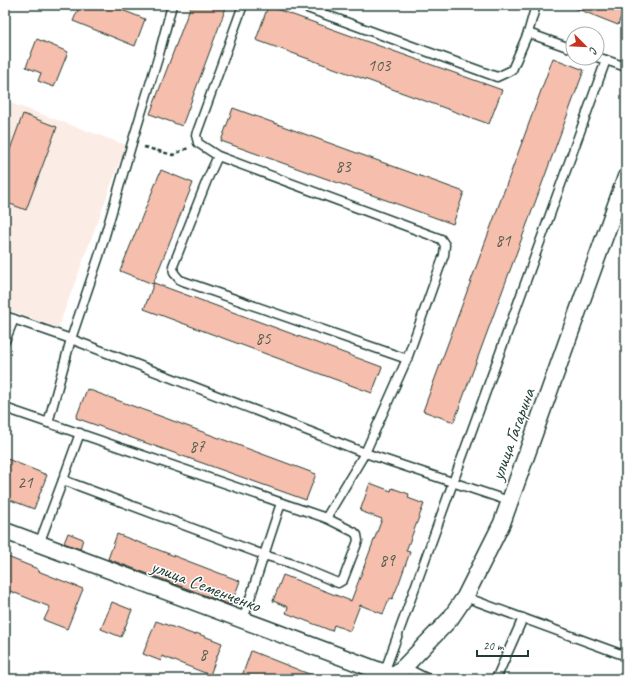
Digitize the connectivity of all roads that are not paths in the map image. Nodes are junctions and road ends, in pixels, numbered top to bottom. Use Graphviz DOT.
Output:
graph roads {
  1 [pos="172,5"];
  2 [pos="243,5"];
  3 [pos="299,5"];
  4 [pos="536,5"];
  5 [pos="528,33"];
  6 [pos="565,45"];
  7 [pos="606,60"];
  8 [pos="626,67"];
  9 [pos="218,156"];
  10 [pos="626,177"];
  11 [pos="5,316"];
  12 [pos="14,319"];
  13 [pos="71,339"];
  14 [pos="5,341"];
  15 [pos="407,359"];
  16 [pos="5,408"];
  17 [pos="48,423"];
  18 [pos="80,433"];
  19 [pos="364,452"];
  20 [pos="63,480"];
  21 [pos="453,482"];
  22 [pos="510,501"];
  23 [pos="281,503"];
  24 [pos="326,518"];
  25 [pos="5,531"];
  26 [pos="39,544"];
  27 [pos="264,555"];
  28 [pos="466,597"];
  29 [pos="523,618"];
  30 [pos="243,620"];
  31 [pos="626,656"];
  32 [pos="393,674"];
  33 [pos="428,679"];
  34 [pos="496,679"];
  1 -- 13 [label="lane"];
  2 -- 9 [label="lane"];
  3 -- 5 [label="lane"];
  4 -- 5 [label="lane"];
  5 -- 6 [label="lane"];
  7 -- 8 [label="lane"];
  7 -- 21 [label="lane"];
  9 -- 15 [label="lane"];
  9 -- 15 [label="lane"];
  10 -- 22 [label="street, улица Гагарина"];
  11 -- 12 [label="lane"];
  12 -- 13 [label="lane"];
  12 -- 14 [label="lane"];
  13 -- 17 [label="lane"];
  13 -- 19 [label="lane"];
  15 -- 19 [label="lane"];
  16 -- 17 [label="lane"];
  17 -- 18 [label="lane"];
  18 -- 20 [label="lane"];
  18 -- 23 [label="lane"];
  19 -- 21 [label="lane"];
  19 -- 24 [label="lane"];
  20 -- 26 [label="lane"];
  20 -- 27 [label="lane"];
  21 -- 22 [label="lane"];
  21 -- 32 [label="lane"];
  22 -- 28 [label="street, улица Гагарина"];
  23 -- 24 [label="lane"];
  23 -- 27 [label="lane"];
  24 -- 27 [label="lane"];
  25 -- 26 [label="street, улица Семенченко"];
  26 -- 30 [label="street, улица Семенченко"];
  27 -- 30 [label="lane"];
  28 -- 29 [label="lane"];
  28 -- 32 [label="street, улица Гагарина"];
  29 -- 31 [label="lane"];
  29 -- 34 [label="lane"];
  30 -- 32 [label="street, улица Семенченко"];
  32 -- 33 [label="lane"];
}
